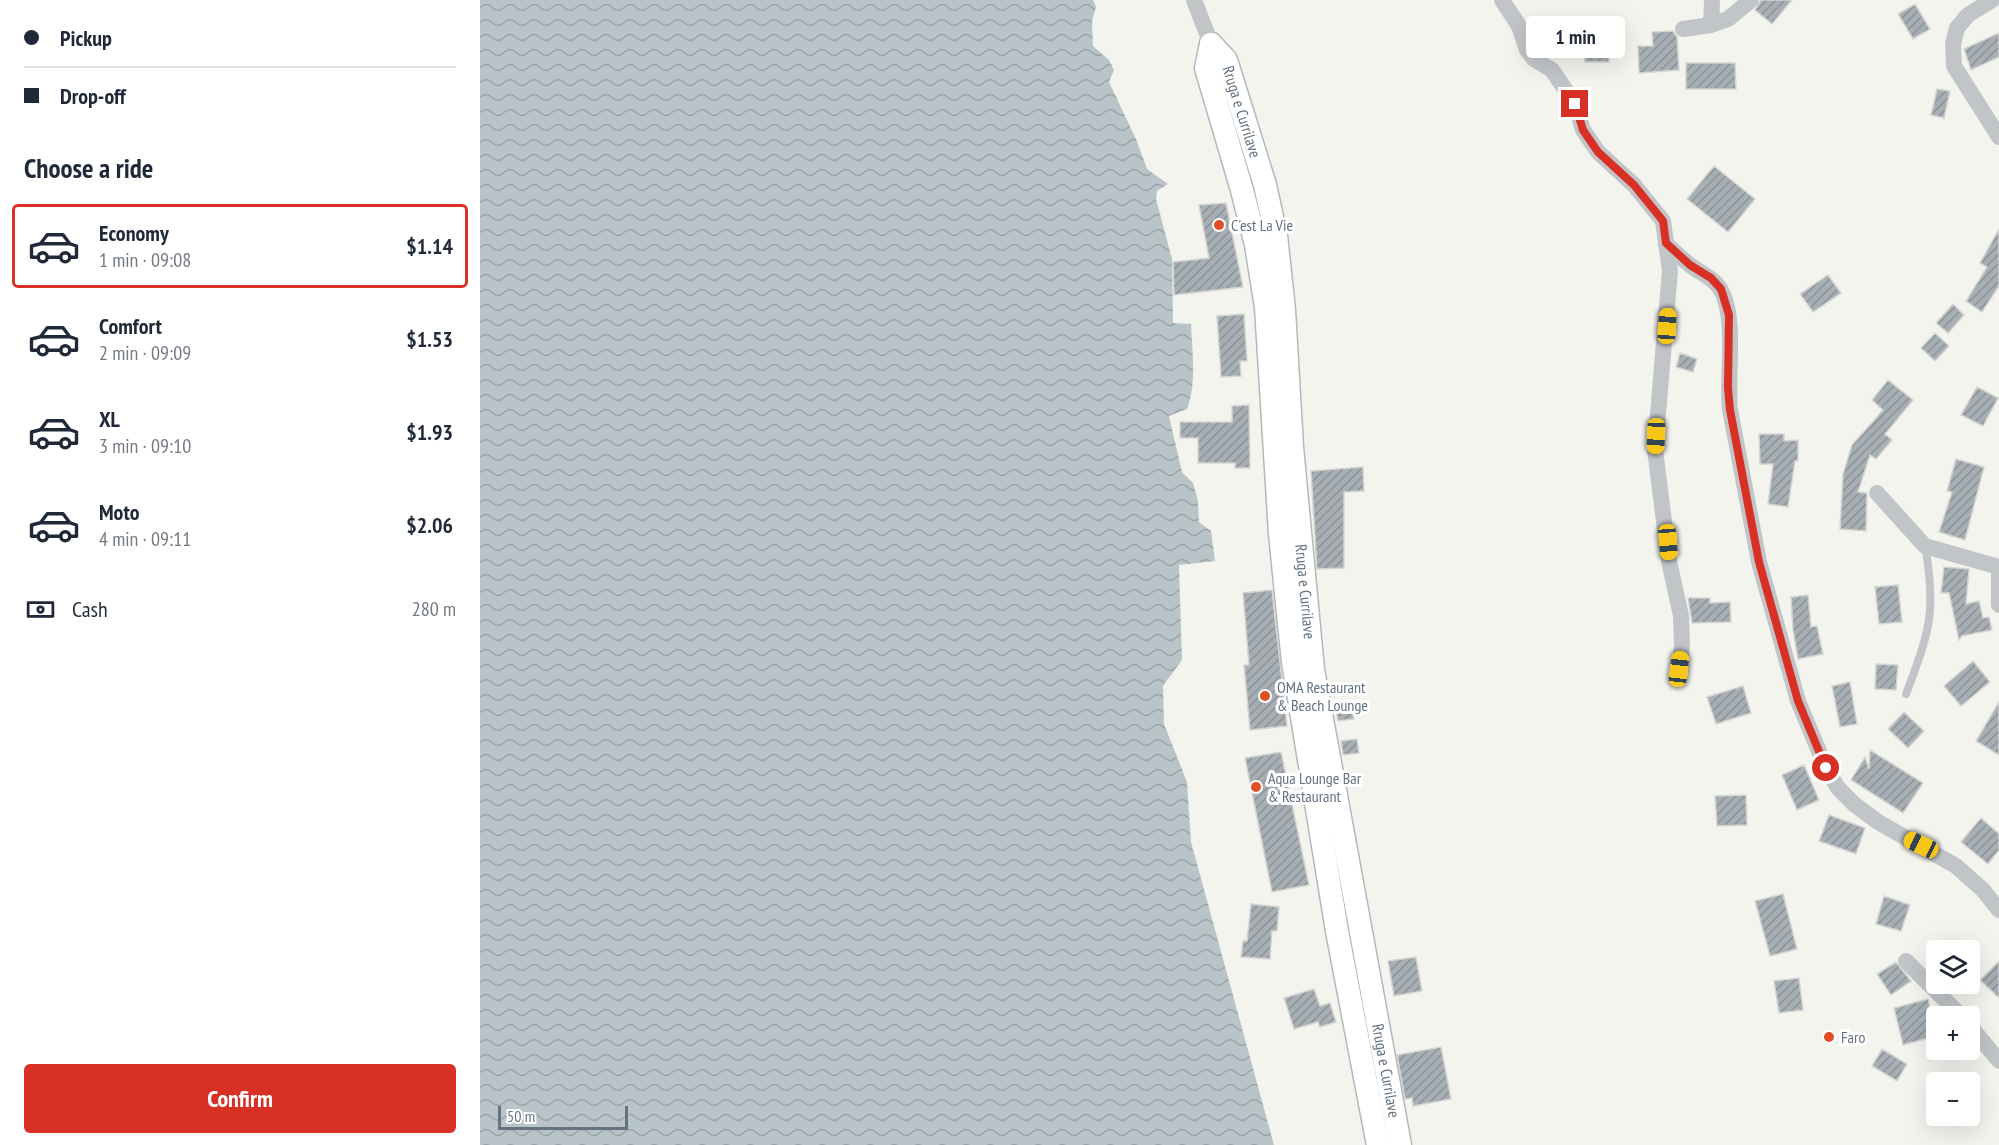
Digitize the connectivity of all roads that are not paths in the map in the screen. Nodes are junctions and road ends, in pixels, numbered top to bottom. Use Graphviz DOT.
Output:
graph roads {
  1 [pos="1194,0"];
  2 [pos="1502,0"];
  3 [pos="1712,0"];
  4 [pos="1751,0"];
  5 [pos="1992,0"];
  6 [pos="1711,25"];
  7 [pos="1683,29"];
  8 [pos="1211,44"];
  9 [pos="1999,137"];
  10 [pos="1666,243"];
  11 [pos="1877,493"];
  12 [pos="1925,546"];
  13 [pos="1999,567"];
  14 [pos="1999,572"];
  15 [pos="1999,604"];
  16 [pos="1679,669"];
  17 [pos="1906,694"];
  18 [pos="1999,910"];
  19 [pos="1906,961"];
  20 [pos="1951,1006"];
  21 [pos="1980,1038"];
  22 [pos="1999,1061"];
  23 [pos="1378,1145"];
  24 [pos="1400,1145"];
  1 -- 8 [label="street, Rruga e Currilave"];
  2 -- 10 [label="street"];
  3 -- 6 [label="street"];
  4 -- 6 [label="street"];
  5 -- 9 [label="street"];
  6 -- 7 [label="street"];
  8 -- 23 [label="main road, Rruga e Currilave"];
  8 -- 24 [label="main road, Rruga e Currilave"];
  10 -- 16 [label="street"];
  10 -- 18 [label="street"];
  11 -- 12 [label="street"];
  12 -- 13 [label="street"];
  12 -- 17 [label="lane"];
  14 -- 15 [label="street"];
  19 -- 20 [label="street"];
  21 -- 22 [label="street"];
}
